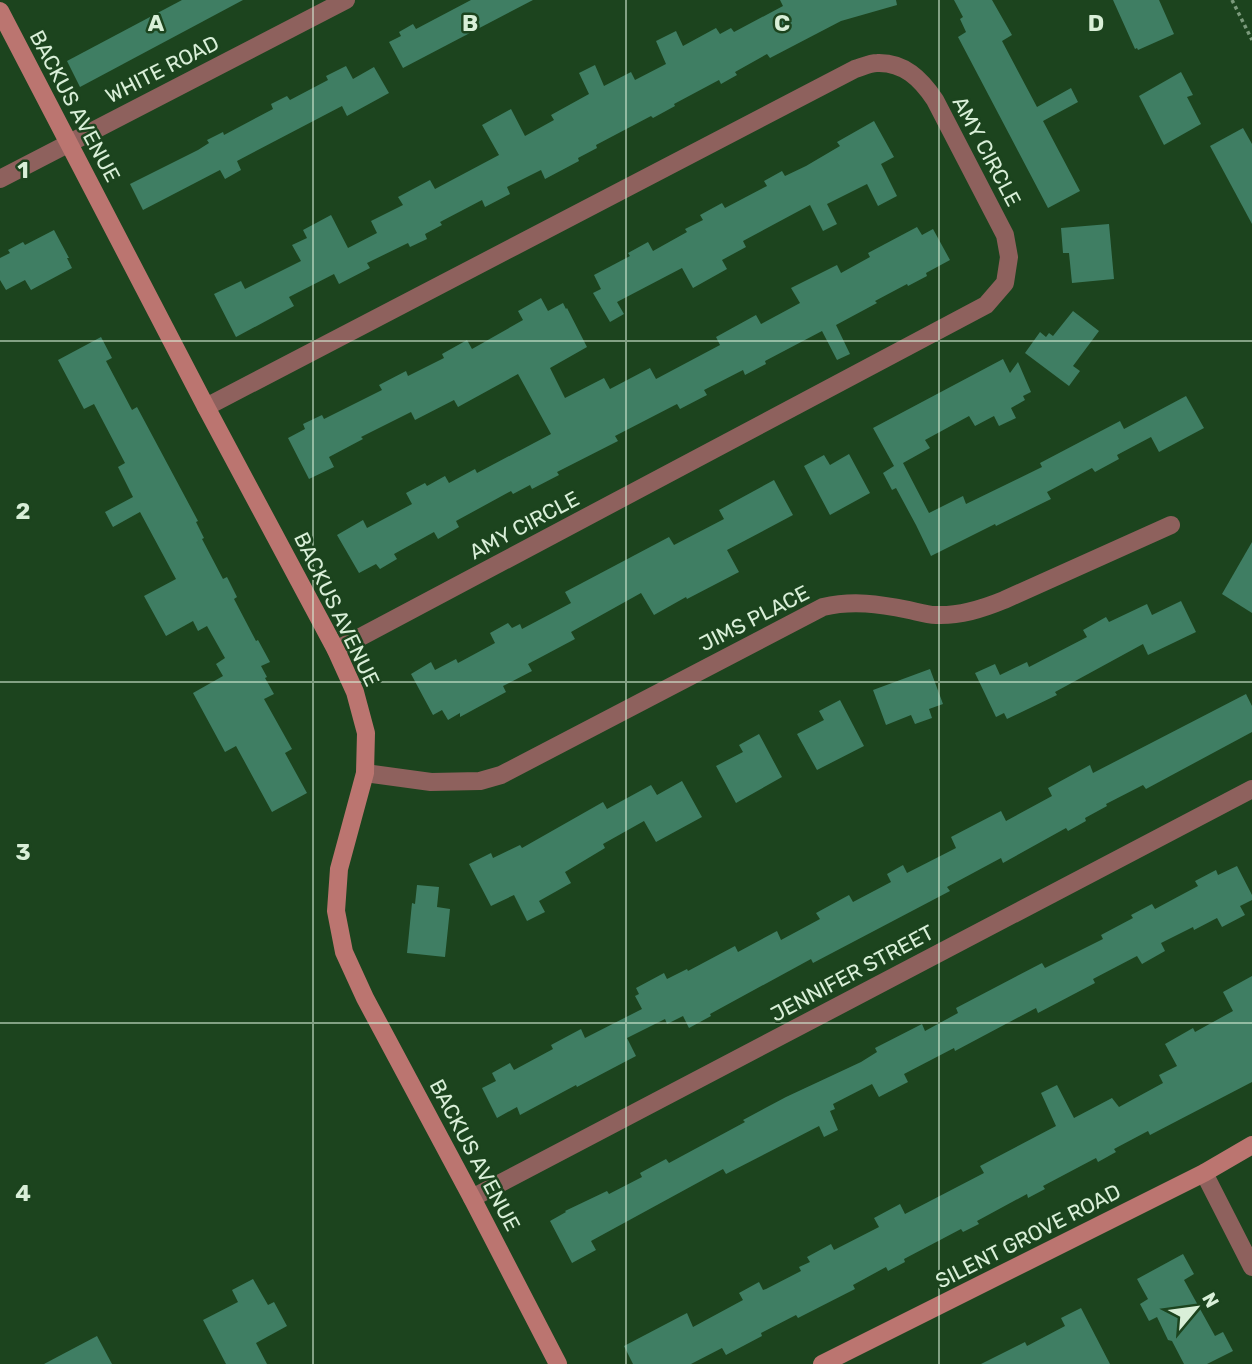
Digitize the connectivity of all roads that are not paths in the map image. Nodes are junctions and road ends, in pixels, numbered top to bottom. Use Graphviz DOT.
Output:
graph roads {
  1 [pos="346,0"];
  2 [pos="0,11"];
  3 [pos="69,142"];
  4 [pos="0,179"];
  5 [pos="206,407"];
  6 [pos="1171,525"];
  7 [pos="337,650"];
  8 [pos="365,773"];
  9 [pos="1252,789"];
  10 [pos="1252,1145"];
  11 [pos="1204,1173"];
  12 [pos="472,1198"];
  13 [pos="1252,1267"];
  14 [pos="534,1316"];
  15 [pos="549,1364"];
  16 [pos="558,1364"];
  17 [pos="822,1364"];
  1 -- 3 [label="street, WHITE ROAD"];
  2 -- 3 [label="street, BACKUS AVENUE"];
  3 -- 4 [label="street, WHITE ROAD"];
  3 -- 5 [label="street, BACKUS AVENUE"];
  5 -- 7 [label="street, BACKUS AVENUE"];
  5 -- 7 [label="street, AMY CIRCLE"];
  6 -- 8 [label="street, JIMS PLACE"];
  7 -- 8 [label="street, BACKUS AVENUE"];
  8 -- 12 [label="street, BACKUS AVENUE"];
  9 -- 12 [label="street, JENNIFER STREET"];
  10 -- 11 [label="street, SILENT GROVE ROAD"];
  11 -- 13 [label="street"];
  11 -- 17 [label="street, SILENT GROVE ROAD"];
  12 -- 14 [label="street, BACKUS AVENUE"];
  14 -- 15 [label="street"];
  14 -- 16 [label="street, BACKUS AVENUE"];
}
